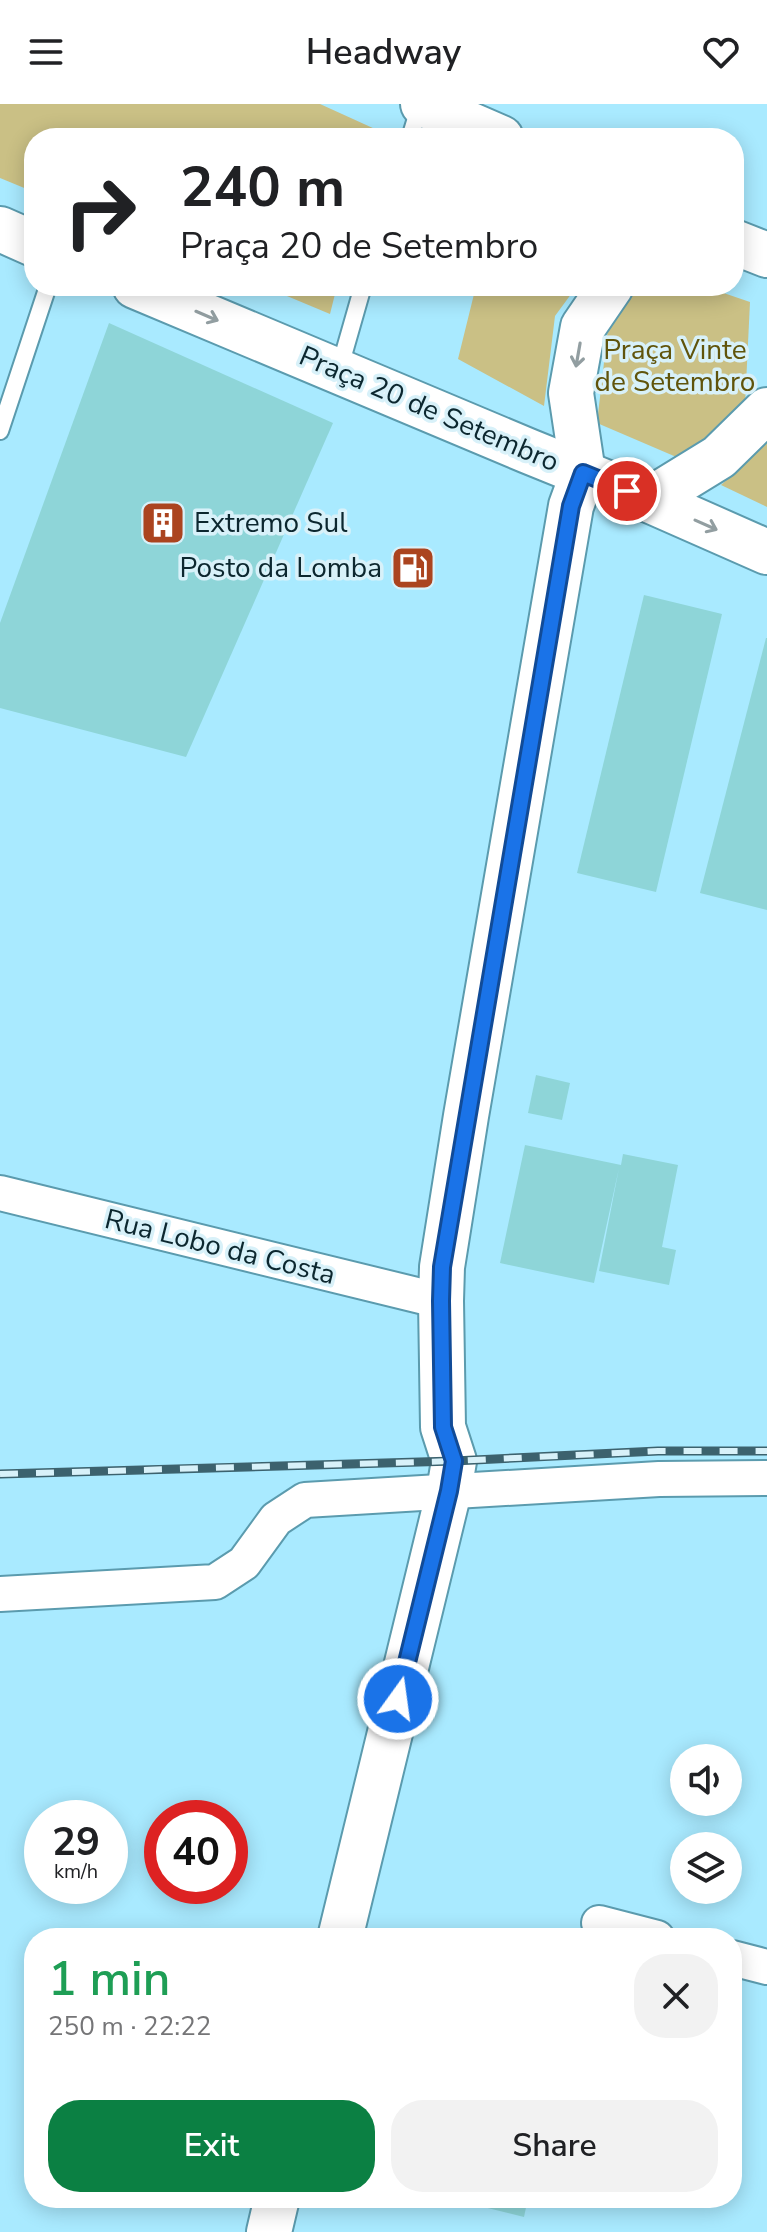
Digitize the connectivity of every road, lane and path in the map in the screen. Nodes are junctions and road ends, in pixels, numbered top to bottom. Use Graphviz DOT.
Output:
graph roads {
  1 [pos="422,104"];
  2 [pos="414,128"];
  3 [pos="478,128"];
  4 [pos="0,229"];
  5 [pos="24,240"];
  6 [pos="744,246"];
  7 [pos="767,255"];
  8 [pos="45,296"];
  9 [pos="159,296"];
  10 [pos="360,296"];
  11 [pos="604,296"];
  12 [pos="339,371"];
  13 [pos="767,410"];
  14 [pos="0,431"];
  15 [pos="583,473"];
  16 [pos="649,500"];
  17 [pos="767,552"];
  18 [pos="0,1193"];
  19 [pos="441,1301"];
  20 [pos="767,1478"];
  21 [pos="449,1491"];
  22 [pos="0,1594"];
  23 [pos="599,1923"];
  24 [pos="342,1928"];
  25 [pos="618,1928"];
  26 [pos="742,1961"];
  27 [pos="767,1967"];
  28 [pos="275,2208"];
  29 [pos="269,2232"];
  1 -- 2 [label="lane"];
  1 -- 3 [label="street"];
  4 -- 5 [label="street"];
  6 -- 7 [label="street"];
  8 -- 14 [label="lane"];
  9 -- 12 [label="street, Praça 20 de Setembro, one-way"];
  10 -- 12 [label="lane"];
  11 -- 15 [label="street, one-way"];
  12 -- 15 [label="street, Praça 20 de Setembro"];
  13 -- 16 [label="street"];
  15 -- 16 [label="street, Praça 20 de Setembro"];
  15 -- 19 [label="street"];
  16 -- 17 [label="street, Praça 20 de Setembro, one-way"];
  18 -- 19 [label="street, Rua Lobo da Costa"];
  19 -- 21 [label="street"];
  20 -- 21 [label="street"];
  21 -- 22 [label="street"];
  21 -- 24 [label="street"];
  23 -- 25 [label="street"];
  26 -- 27 [label="street"];
  28 -- 29 [label="street"];
}
